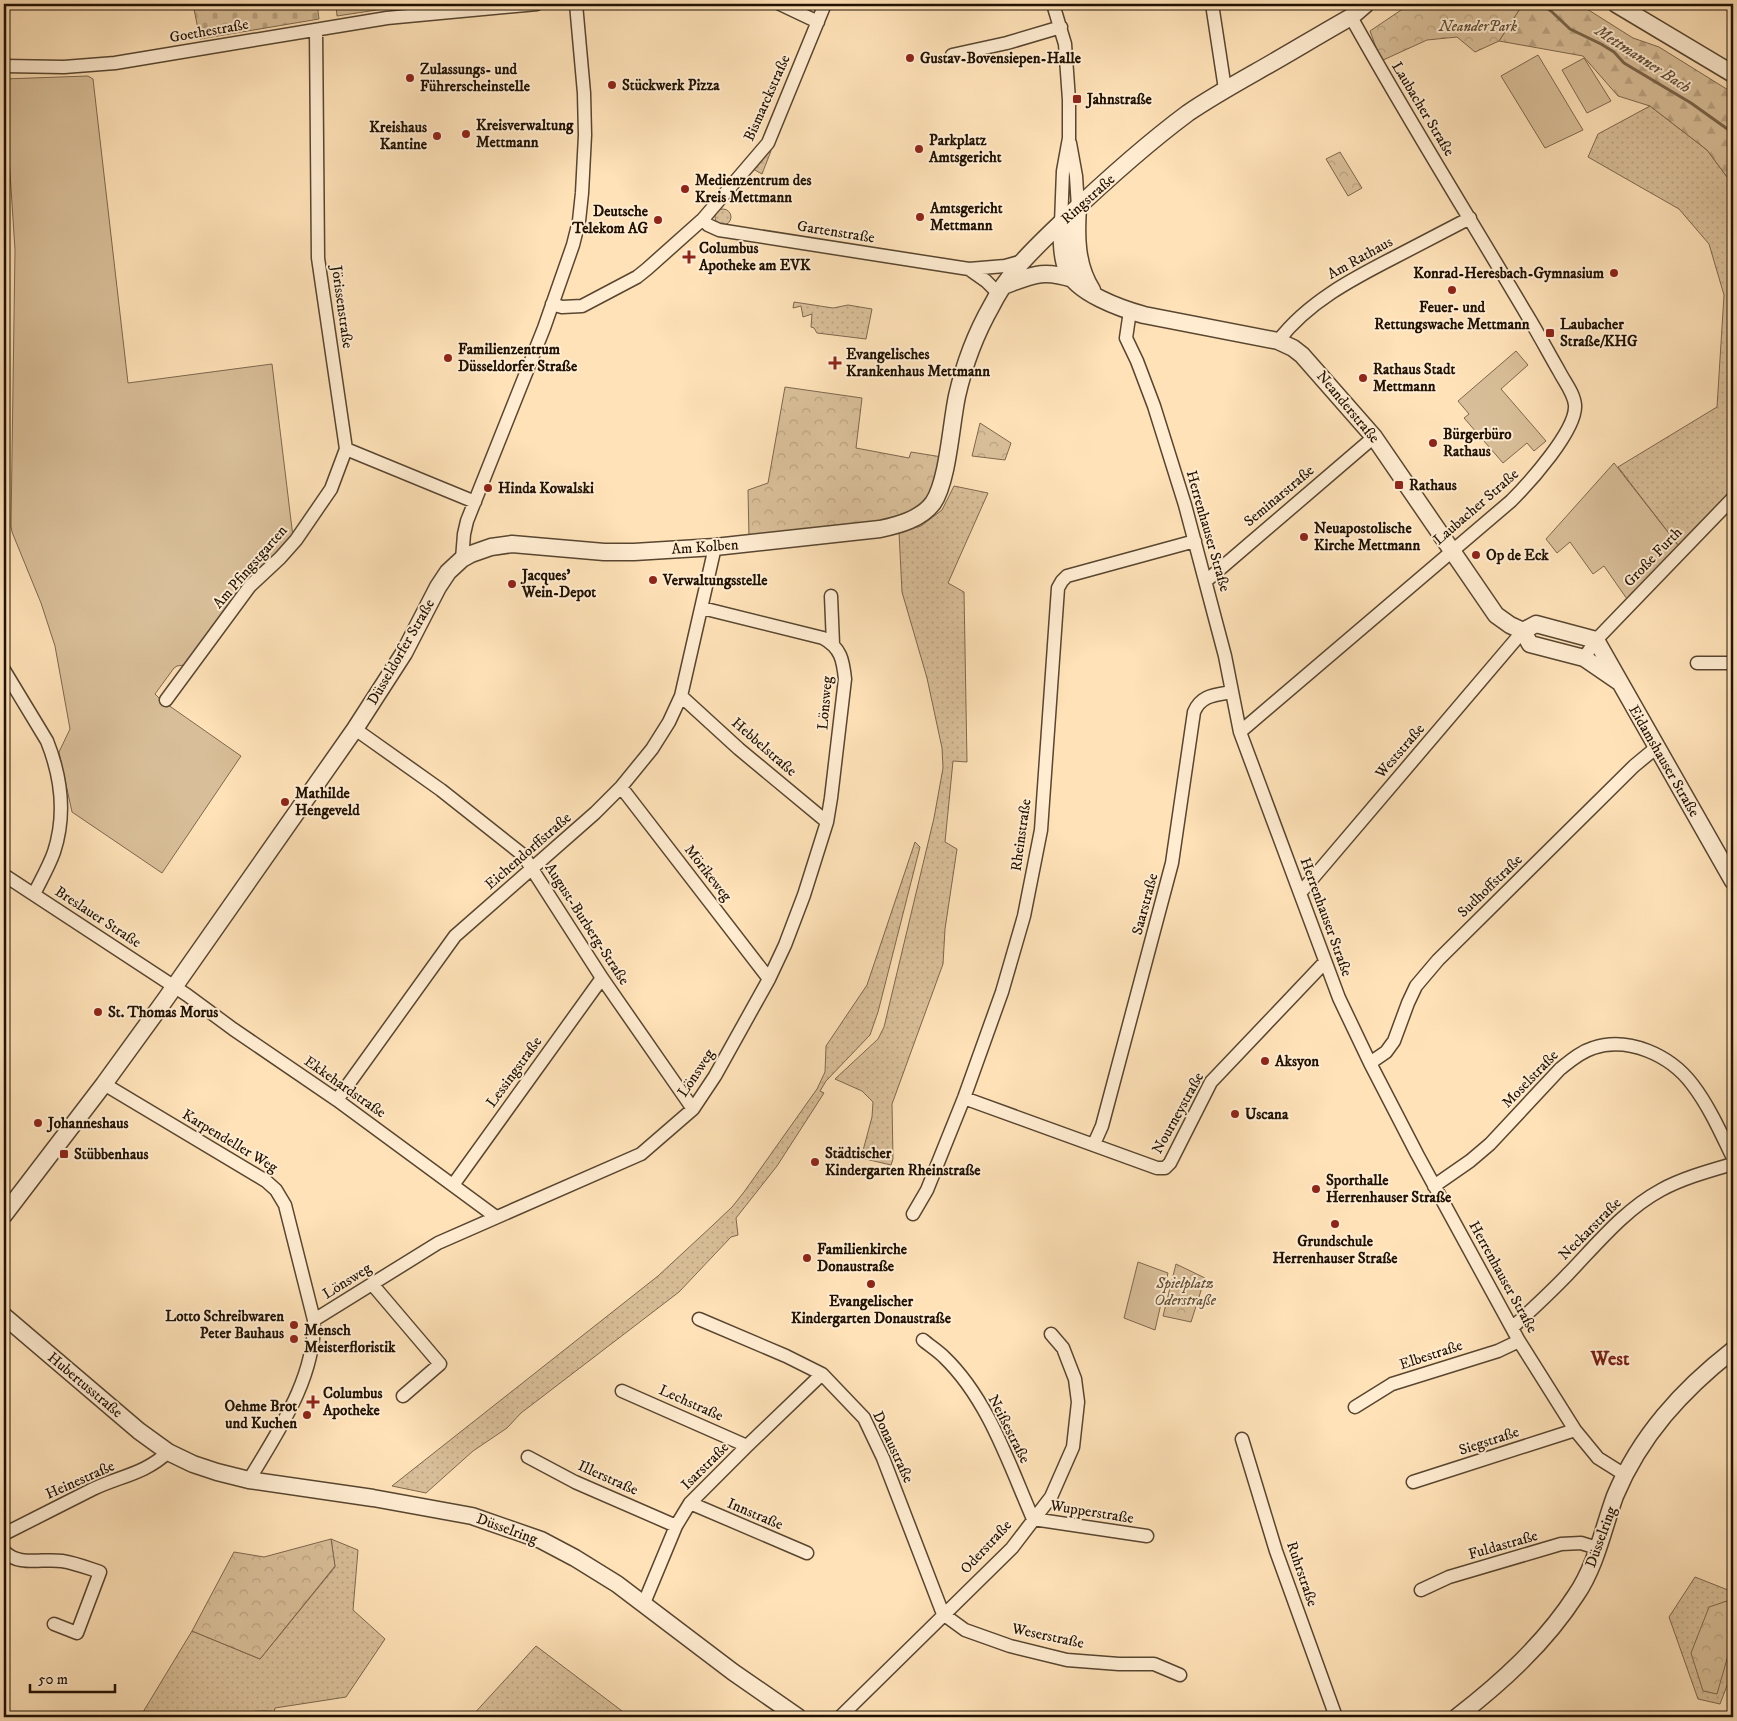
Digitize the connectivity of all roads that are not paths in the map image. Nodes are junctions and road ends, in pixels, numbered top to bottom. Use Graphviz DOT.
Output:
graph roads {
  1 [pos="537,4"];
  2 [pos="576,4"];
  3 [pos="780,4"];
  4 [pos="825,4"];
  5 [pos="1053,4"];
  6 [pos="1212,4"];
  7 [pos="1366,4"];
  8 [pos="1616,4"];
  9 [pos="1351,17"];
  10 [pos="818,22"];
  11 [pos="1061,27"];
  12 [pos="316,30"];
  13 [pos="952,55"];
  14 [pos="4,66"];
  15 [pos="1733,74"];
  16 [pos="1225,89"];
  17 [pos="1069,138"];
  18 [pos="1078,206"];
  19 [pos="703,218"];
  20 [pos="1470,218"];
  21 [pos="1061,223"];
  22 [pos="1023,261"];
  23 [pos="969,269"];
  24 [pos="1073,279"];
  25 [pos="1001,289"];
  26 [pos="1095,294"];
  27 [pos="552,304"];
  28 [pos="1130,311"];
  29 [pos="1278,341"];
  30 [pos="1374,437"];
  31 [pos="346,449"];
  32 [pos="938,495"];
  33 [pos="1733,498"];
  34 [pos="475,502"];
  35 [pos="1195,541"];
  36 [pos="715,547"];
  37 [pos="1452,550"];
  38 [pos="462,560"];
  39 [pos="1206,581"];
  40 [pos="831,596"];
  41 [pos="702,608"];
  42 [pos="1524,631"];
  43 [pos="1596,640"];
  44 [pos="833,644"];
  45 [pos="1584,658"];
  46 [pos="1698,663"];
  47 [pos="1733,663"];
  48 [pos="4,670"];
  49 [pos="1619,682"];
  50 [pos="1232,692"];
  51 [pos="681,696"];
  52 [pos="166,700"];
  53 [pos="355,729"];
  54 [pos="1240,732"];
  55 [pos="1657,747"];
  56 [pos="621,788"];
  57 [pos="827,822"];
  58 [pos="532,870"];
  59 [pos="4,876"];
  60 [pos="1733,881"];
  61 [pos="1300,892"];
  62 [pos="34,894"];
  63 [pos="1325,962"];
  64 [pos="602,978"];
  65 [pos="768,979"];
  66 [pos="174,987"];
  67 [pos="1370,1063"];
  68 [pos="104,1084"];
  69 [pos="964,1098"];
  70 [pos="337,1100"];
  71 [pos="693,1109"];
  72 [pos="1094,1144"];
  73 [pos="1733,1158"];
  74 [pos="1733,1164"];
  75 [pos="453,1185"];
  76 [pos="1434,1186"];
  77 [pos="913,1214"];
  78 [pos="4,1215"];
  79 [pos="496,1217"];
  80 [pos="372,1284"];
  81 [pos="4,1316"];
  82 [pos="698,1319"];
  83 [pos="314,1320"];
  84 [pos="1512,1328"];
  85 [pos="1051,1334"];
  86 [pos="923,1340"];
  87 [pos="1519,1341"];
  88 [pos="1733,1350"];
  89 [pos="822,1374"];
  90 [pos="622,1391"];
  91 [pos="402,1396"];
  92 [pos="1355,1407"];
  93 [pos="1575,1430"];
  94 [pos="1242,1440"];
  95 [pos="746,1446"];
  96 [pos="168,1452"];
  97 [pos="528,1457"];
  98 [pos="1625,1475"];
  99 [pos="249,1480"];
  100 [pos="1413,1482"];
  101 [pos="690,1504"];
  102 [pos="1033,1519"];
  103 [pos="676,1526"];
  104 [pos="4,1534"];
  105 [pos="1147,1536"];
  106 [pos="1597,1548"];
  107 [pos="4,1551"];
  108 [pos="807,1553"];
  109 [pos="1421,1590"];
  110 [pos="644,1603"];
  111 [pos="943,1614"];
  112 [pos="54,1624"];
  113 [pos="1180,1675"];
  114 [pos="798,1717"];
  115 [pos="840,1717"];
  116 [pos="1336,1717"];
  117 [pos="1457,1717"];
  1 -- 12 [label="street, Goethestraße"];
  2 -- 27 [label="street"];
  3 -- 10 [label="street"];
  4 -- 10 [label="street, Bismarckstraße"];
  5 -- 11 [label="street"];
  6 -- 16 [label="street"];
  7 -- 9 [label="street, Ringstraße"];
  8 -- 15 [label="street"];
  9 -- 16 [label="street, Ringstraße"];
  9 -- 20 [label="street, Laubacher Straße"];
  10 -- 19 [label="street, Bismarckstraße"];
  11 -- 13 [label="street"];
  11 -- 17 [label="street"];
  12 -- 14 [label="street, Goethestraße"];
  12 -- 31 [label="street, Jörissenstraße"];
  16 -- 18 [label="street, Ringstraße"];
  17 -- 18 [label="street"];
  17 -- 21 [label="street"];
  18 -- 21 [label="street, Ringstraße"];
  18 -- 26 [label="street"];
  19 -- 23 [label="street, Gartenstraße"];
  19 -- 27 [label="street, Bismarckstraße"];
  20 -- 29 [label="street, Am Rathaus"];
  20 -- 37 [label="street, Laubacher Straße"];
  21 -- 22 [label="street, Ringstraße"];
  21 -- 24 [label="street"];
  22 -- 23 [label="street, Gartenstraße"];
  22 -- 25 [label="street, Ringstraße"];
  23 -- 25 [label="street, Gartenstraße"];
  24 -- 25 [label="street"];
  24 -- 26 [label="street, Neanderstraße"];
  25 -- 32 [label="street, Ringstraße"];
  26 -- 28 [label="street, Neanderstraße"];
  27 -- 34 [label="street"];
  28 -- 29 [label="street, Neanderstraße"];
  28 -- 35 [label="street, Herrenhauser Straße"];
  29 -- 30 [label="street, Neanderstraße"];
  30 -- 37 [label="street, Neanderstraße"];
  30 -- 39 [label="street, Seminarstraße"];
  31 -- 34 [label="street"];
  31 -- 52 [label="street, Am Pfingstgarten"];
  32 -- 36 [label="street, Am Kolben"];
  33 -- 43 [label="street, Große Furth"];
  34 -- 38 [label="street"];
  35 -- 39 [label="street, Herrenhauser Straße"];
  35 -- 69 [label="street, Rheinstraße"];
  36 -- 38 [label="street, Am Kolben"];
  36 -- 41 [label="street"];
  37 -- 42 [label="street, Neanderstraße"];
  37 -- 54 [label="street, Laubacher Straße"];
  38 -- 53 [label="street, Düsseldorfer Straße"];
  39 -- 50 [label="street, Herrenhauser Straße"];
  40 -- 44 [label="street, Lönsweg"];
  41 -- 44 [label="street"];
  41 -- 51 [label="street, Eichendorffstraße"];
  42 -- 43 [label="street"];
  42 -- 45 [label="street, Neanderstraße"];
  42 -- 61 [label="street, Weststraße"];
  43 -- 45 [label="street, Große Furth"];
  43 -- 49 [label="street, Eidamshauser Straße"];
  44 -- 57 [label="street, Lönsweg"];
  45 -- 49 [label="street, Neanderstraße"];
  46 -- 47 [label="street"];
  48 -- 62 [label="street"];
  49 -- 55 [label="street, Eidamshauser Straße"];
  50 -- 54 [label="street, Herrenhauser Straße"];
  50 -- 72 [label="street, Saarstraße"];
  51 -- 56 [label="street, Eichendorffstraße"];
  51 -- 57 [label="street, Hebbelstraße"];
  53 -- 58 [label="street, August-Burberg-Straße"];
  53 -- 66 [label="street, Düsseldorfer Straße"];
  54 -- 61 [label="street, Herrenhauser Straße"];
  55 -- 60 [label="street, Eidamshauser Straße"];
  55 -- 67 [label="street, Sudhoffstraße"];
  56 -- 58 [label="street, Eichendorffstraße"];
  56 -- 65 [label="street, Mörikeweg"];
  57 -- 65 [label="street, Lönsweg"];
  58 -- 64 [label="street, August-Burberg-Straße"];
  58 -- 70 [label="street, Eichendorffstraße"];
  59 -- 62 [label="street, Breslauer Straße"];
  61 -- 63 [label="street, Herrenhauser Straße"];
  62 -- 66 [label="street, Breslauer Straße"];
  63 -- 67 [label="street, Herrenhauser Straße"];
  63 -- 72 [label="street, Nourneystraße"];
  64 -- 71 [label="street, August-Burberg-Straße"];
  64 -- 75 [label="street, Lessingstraße"];
  65 -- 71 [label="street, Lönsweg"];
  66 -- 68 [label="street, Düsseldorfer Straße"];
  66 -- 70 [label="street, Ekkehardstraße"];
  67 -- 76 [label="street, Herrenhauser Straße"];
  68 -- 78 [label="street, Düsseldorfer Straße"];
  68 -- 83 [label="street, Karpendeller Weg"];
  69 -- 72 [label="street, Nourneystraße"];
  69 -- 77 [label="street, Rheinstraße"];
  70 -- 75 [label="street, Ekkehardstraße"];
  71 -- 79 [label="street, Lönsweg"];
  73 -- 76 [label="street, Moselstraße"];
  74 -- 84 [label="street, Neckarstraße"];
  75 -- 79 [label="street, Ekkehardstraße"];
  76 -- 84 [label="street, Herrenhauser Straße"];
  79 -- 80 [label="street, Lönsweg"];
  80 -- 83 [label="street, Lönsweg"];
  80 -- 91 [label="street"];
  81 -- 96 [label="street, Hubertusstraße"];
  82 -- 89 [label="street, Donaustraße"];
  83 -- 99 [label="street, Karpendeller Weg"];
  84 -- 87 [label="street, Herrenhauser Straße"];
  85 -- 102 [label="street, Oderstraße"];
  86 -- 102 [label="street, Neißestraße"];
  87 -- 92 [label="street, Elbestraße"];
  87 -- 93 [label="street, Herrenhauser Straße"];
  88 -- 98 [label="street, Düsselring"];
  89 -- 95 [label="street, Isarstraße"];
  89 -- 111 [label="street, Donaustraße"];
  90 -- 95 [label="street, Lechstraße"];
  93 -- 98 [label="street, Herrenhauser Straße"];
  93 -- 100 [label="street, Siegstraße"];
  94 -- 116 [label="street, Ruhrstraße"];
  95 -- 101 [label="street, Isarstraße"];
  96 -- 99 [label="street, Düsselring"];
  96 -- 104 [label="street, Heinestraße"];
  97 -- 103 [label="street, Illerstraße"];
  98 -- 106 [label="street, Düsselring"];
  99 -- 110 [label="street, Düsselring"];
  101 -- 103 [label="street, Isarstraße"];
  101 -- 108 [label="street, Innstraße"];
  102 -- 105 [label="street, Wupperstraße"];
  102 -- 111 [label="street, Oderstraße"];
  103 -- 110 [label="street, Isarstraße"];
  106 -- 109 [label="street, Fuldastraße"];
  106 -- 117 [label="street, Düsselring"];
  107 -- 112 [label="street"];
  110 -- 114 [label="street, Düsselring"];
  111 -- 113 [label="street, Weserstraße"];
  111 -- 115 [label="street, Oderstraße"];
}
